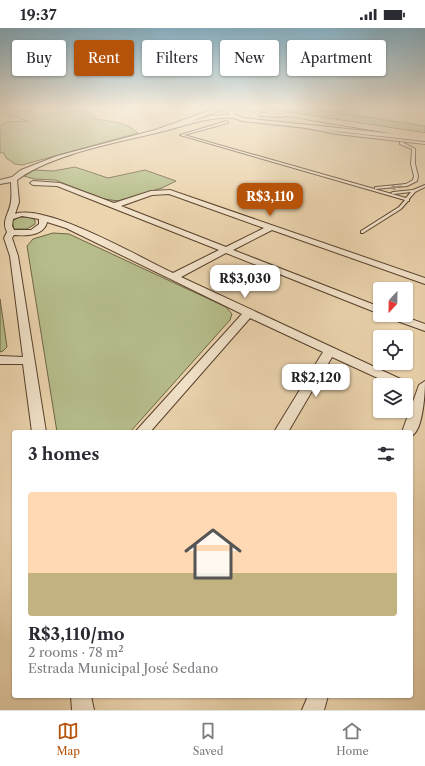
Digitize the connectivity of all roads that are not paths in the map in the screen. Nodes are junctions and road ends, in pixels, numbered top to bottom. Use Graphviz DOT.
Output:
graph roads {
  1 [pos="126,140"];
  2 [pos="198,140"];
  3 [pos="390,140"];
  4 [pos="395,140"];
  5 [pos="425,143"];
  6 [pos="14,179"];
  7 [pos="0,182"];
  8 [pos="34,183"];
  9 [pos="425,186"];
  10 [pos="365,187"];
  11 [pos="377,191"];
  12 [pos="414,191"];
  13 [pos="408,200"];
  14 [pos="15,202"];
  15 [pos="114,206"];
  16 [pos="30,214"];
  17 [pos="9,218"];
  18 [pos="42,218"];
  19 [pos="270,228"];
  20 [pos="35,231"];
  21 [pos="79,231"];
  22 [pos="11,232"];
  23 [pos="362,232"];
  24 [pos="226,251"];
  25 [pos="14,256"];
  26 [pos="173,276"];
  27 [pos="425,281"];
  28 [pos="373,308"];
  29 [pos="248,313"];
  30 [pos="409,322"];
  31 [pos="425,328"];
  32 [pos="330,351"];
  33 [pos="0,360"];
  34 [pos="29,361"];
  35 [pos="388,378"];
  36 [pos="413,388"];
  37 [pos="423,390"];
  38 [pos="39,430"];
  39 [pos="144,430"];
  40 [pos="282,430"];
  41 [pos="410,430"];
  42 [pos="81,698"];
  43 [pos="317,698"];
  44 [pos="83,710"];
  45 [pos="313,710"];
  1 -- 6 [label="street"];
  2 -- 10 [label="lane"];
  3 -- 10 [label="lane, one-way"];
  4 -- 5 [label="lane"];
  6 -- 7 [label="street"];
  6 -- 14 [label="street"];
  8 -- 15 [label="street"];
  9 -- 12 [label="lane"];
  10 -- 11 [label="lane"];
  11 -- 12 [label="lane"];
  11 -- 13 [label="lane"];
  12 -- 13 [label="lane"];
  13 -- 23 [label="lane"];
  14 -- 16 [label="street"];
  14 -- 17 [label="street"];
  15 -- 19 [label="street"];
  15 -- 24 [label="street"];
  16 -- 17 [label="street"];
  16 -- 18 [label="street"];
  17 -- 22 [label="street"];
  18 -- 20 [label="street"];
  18 -- 21 [label="street"];
  19 -- 24 [label="street"];
  19 -- 27 [label="street"];
  20 -- 21 [label="street"];
  20 -- 22 [label="street"];
  20 -- 25 [label="street"];
  21 -- 26 [label="street"];
  22 -- 25 [label="street"];
  24 -- 26 [label="street"];
  24 -- 28 [label="street"];
  25 -- 34 [label="street"];
  26 -- 29 [label="street"];
  29 -- 32 [label="street"];
  29 -- 39 [label="street"];
  30 -- 31 [label="street"];
  32 -- 35 [label="street"];
  32 -- 40 [label="street"];
  33 -- 34 [label="street"];
  34 -- 38 [label="street"];
  36 -- 37 [label="street"];
  37 -- 41 [label="street"];
  42 -- 44 [label="street"];
  43 -- 45 [label="street"];
}
